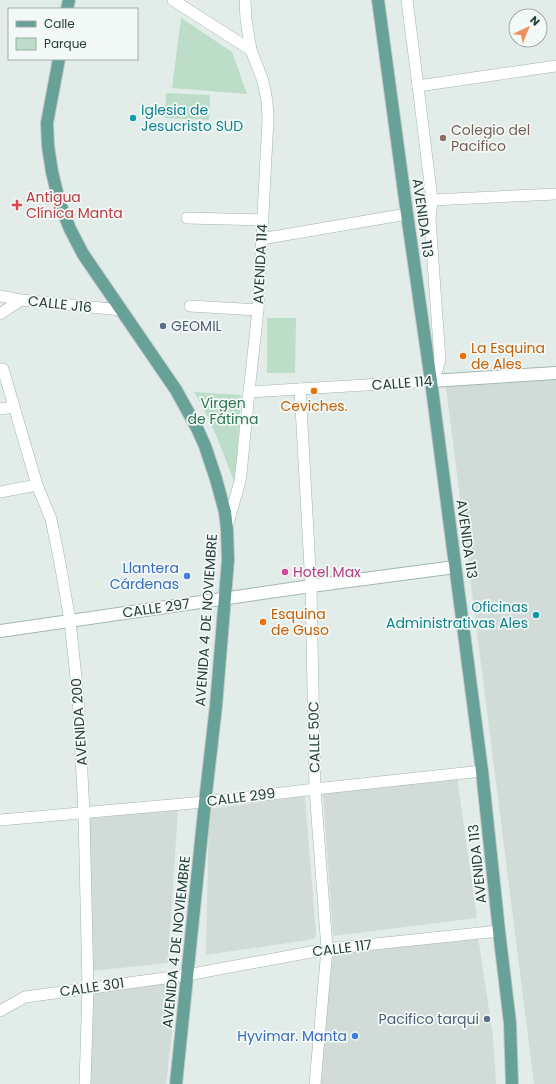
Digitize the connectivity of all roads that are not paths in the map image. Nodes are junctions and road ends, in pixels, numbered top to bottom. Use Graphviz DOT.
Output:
graph roads {
  1 [pos="173,0"];
  2 [pos="245,0"];
  3 [pos="378,0"];
  4 [pos="407,0"];
  5 [pos="251,50"];
  6 [pos="59,60"];
  7 [pos="556,66"];
  8 [pos="418,86"];
  9 [pos="556,194"];
  10 [pos="432,200"];
  11 [pos="407,214"];
  12 [pos="187,218"];
  13 [pos="263,220"];
  14 [pos="261,239"];
  15 [pos="0,296"];
  16 [pos="21,300"];
  17 [pos="190,306"];
  18 [pos="121,310"];
  19 [pos="258,310"];
  20 [pos="0,314"];
  21 [pos="3,369"];
  22 [pos="556,373"];
  23 [pos="431,381"];
  24 [pos="300,390"];
  25 [pos="249,392"];
  26 [pos="14,407"];
  27 [pos="0,409"];
  28 [pos="37,485"];
  29 [pos="0,492"];
  30 [pos="227,529"];
  31 [pos="455,567"];
  32 [pos="311,586"];
  33 [pos="224,599"];
  34 [pos="70,621"];
  35 [pos="0,631"];
  36 [pos="482,771"];
  37 [pos="315,789"];
  38 [pos="205,802"];
  39 [pos="84,813"];
  40 [pos="0,820"];
  41 [pos="499,931"];
  42 [pos="327,949"];
  43 [pos="187,975"];
  44 [pos="88,988"];
  45 [pos="0,1010"];
  46 [pos="86,1084"];
  47 [pos="176,1084"];
  48 [pos="315,1084"];
  49 [pos="512,1084"];
  1 -- 5 [label="street"];
  2 -- 5 [label="street, AVENIDA 114"];
  3 -- 11 [label="main road, AVENIDA 113"];
  4 -- 8 [label="street"];
  5 -- 13 [label="street, AVENIDA 114"];
  6 -- 18 [label="main road, AVENIDA 4 DE NOVIEMBRE"];
  7 -- 8 [label="street"];
  8 -- 10 [label="street"];
  9 -- 10 [label="street"];
  10 -- 23 [label="street"];
  11 -- 14 [label="street"];
  11 -- 23 [label="main road, AVENIDA 113"];
  12 -- 13 [label="street"];
  13 -- 14 [label="street, AVENIDA 114"];
  14 -- 19 [label="street, AVENIDA 114"];
  15 -- 16 [label="street, CALLE J16"];
  16 -- 18 [label="street, CALLE J16"];
  16 -- 20 [label="street"];
  17 -- 19 [label="street"];
  18 -- 30 [label="main road, AVENIDA 4 DE NOVIEMBRE"];
  19 -- 25 [label="street, AVENIDA 114"];
  21 -- 26 [label="street, AVENIDA 200"];
  22 -- 23 [label="street, CALLE 114"];
  23 -- 24 [label="street, CALLE 114"];
  23 -- 31 [label="main road, AVENIDA 113"];
  24 -- 25 [label="street, CALLE 114"];
  24 -- 32 [label="street, CALLE 50C"];
  25 -- 30 [label="street, AVENIDA 114"];
  26 -- 27 [label="street"];
  26 -- 28 [label="street, AVENIDA 200"];
  28 -- 29 [label="street"];
  28 -- 34 [label="street, AVENIDA 200"];
  30 -- 33 [label="main road, AVENIDA 4 DE NOVIEMBRE"];
  31 -- 32 [label="street, CALLE 297"];
  31 -- 36 [label="main road, AVENIDA 113"];
  32 -- 33 [label="street, CALLE 297"];
  32 -- 37 [label="street, CALLE 50C"];
  33 -- 34 [label="street, CALLE 297"];
  33 -- 38 [label="main road, AVENIDA 4 DE NOVIEMBRE"];
  34 -- 35 [label="street, CALLE 297"];
  34 -- 39 [label="street, AVENIDA 200"];
  36 -- 37 [label="street, CALLE 299"];
  36 -- 41 [label="main road, AVENIDA 113"];
  37 -- 38 [label="street, CALLE 299"];
  37 -- 42 [label="street, CALLE 50C"];
  38 -- 39 [label="street, CALLE 299"];
  38 -- 43 [label="main road, AVENIDA 4 DE NOVIEMBRE"];
  39 -- 40 [label="street, CALLE 299"];
  39 -- 44 [label="street, AVENIDA 200"];
  41 -- 42 [label="street, CALLE 117"];
  41 -- 49 [label="main road, AVENIDA 113"];
  42 -- 43 [label="street, CALLE 117"];
  42 -- 48 [label="street, CALLE 50C"];
  43 -- 44 [label="street, CALLE 301"];
  43 -- 47 [label="main road, AVENIDA 4 DE NOVIEMBRE"];
  44 -- 45 [label="street, CALLE 301"];
  44 -- 46 [label="street, AVENIDA 200"];
}
